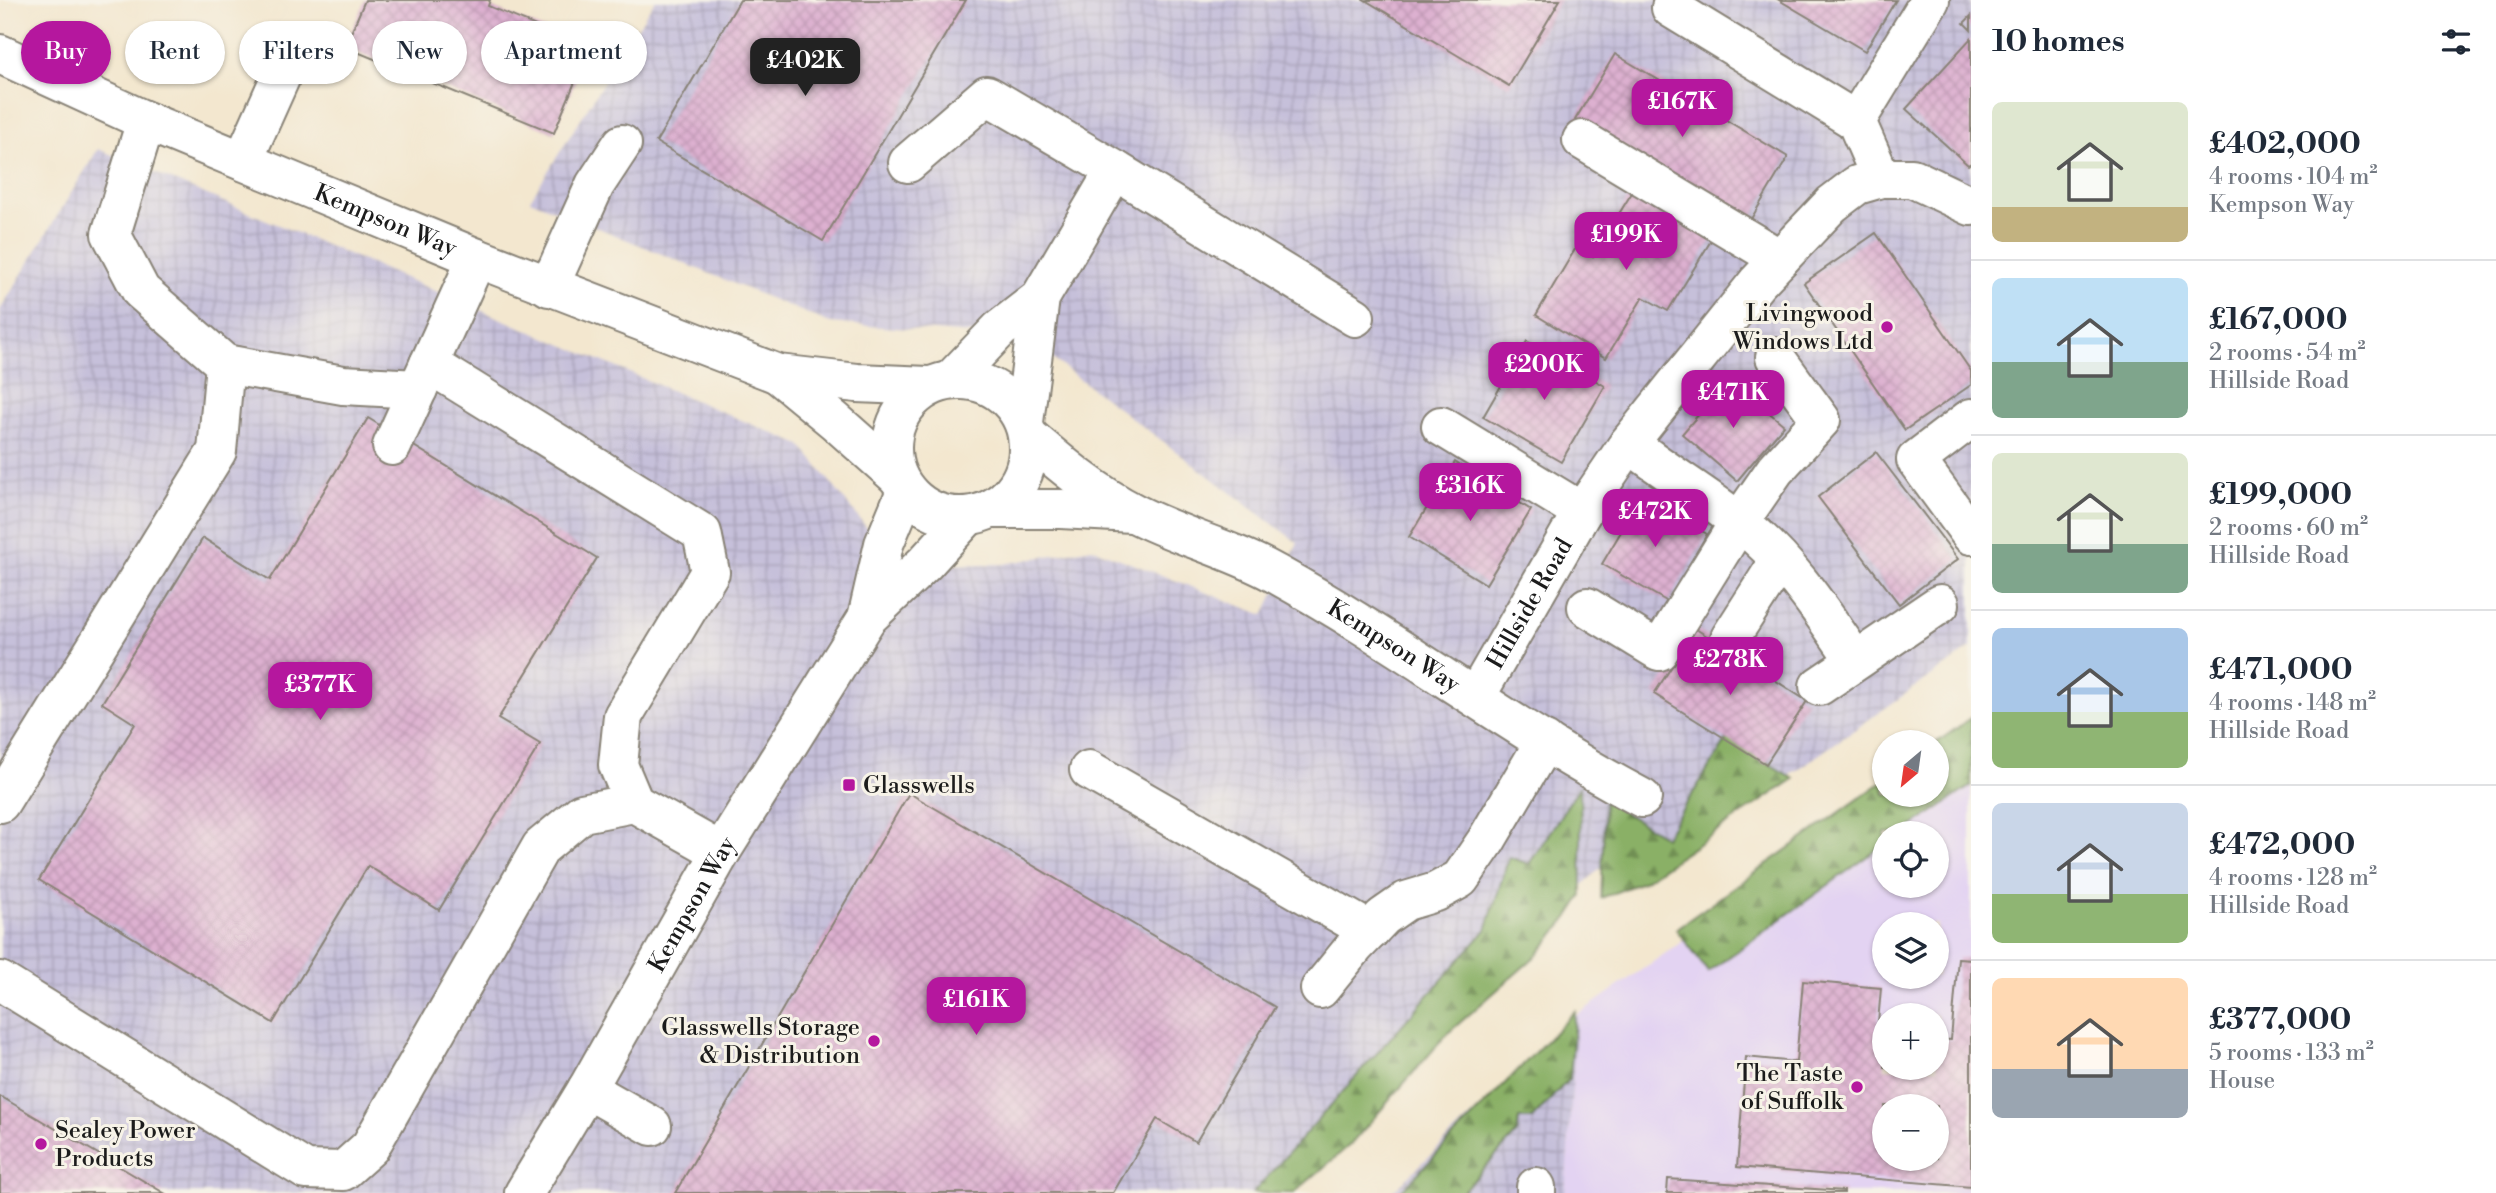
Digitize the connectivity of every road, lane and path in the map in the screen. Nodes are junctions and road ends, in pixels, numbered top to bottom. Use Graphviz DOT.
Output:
graph roads {
  1 [pos="1930,0"];
  2 [pos="1671,8"];
  3 [pos="0,54"];
  4 [pos="278,84"];
  5 [pos="146,121"];
  6 [pos="1582,140"];
  7 [pos="622,144"];
  8 [pos="1869,150"];
  9 [pos="243,161"];
  10 [pos="908,163"];
  11 [pos="1115,170"];
  12 [pos="1971,206"];
  13 [pos="477,258"];
  14 [pos="1780,259"];
  15 [pos="549,287"];
  16 [pos="1040,298"];
  17 [pos="1356,317"];
  18 [pos="1775,357"];
  19 [pos="225,364"];
  20 [pos="778,374"];
  21 [pos="423,377"];
  22 [pos="941,383"];
  23 [pos="1971,418"];
  24 [pos="1441,426"];
  25 [pos="1026,429"];
  26 [pos="1629,443"];
  27 [pos="392,446"];
  28 [pos="902,484"];
  29 [pos="1582,512"];
  30 [pos="979,513"];
  31 [pos="1134,513"];
  32 [pos="1739,522"];
  33 [pos="1971,536"];
  34 [pos="1780,560"];
  35 [pos="1940,604"];
  36 [pos="1587,607"];
  37 [pos="867,618"];
  38 [pos="1730,638"];
  39 [pos="1855,660"];
  40 [pos="1819,686"];
  41 [pos="1476,696"];
  42 [pos="1545,741"];
  43 [pos="1089,770"];
  44 [pos="1642,798"];
  45 [pos="0,803"];
  46 [pos="634,803"];
  47 [pos="721,852"];
  48 [pos="1370,931"];
  49 [pos="0,981"];
  50 [pos="1320,989"];
  51 [pos="587,1089"];
  52 [pos="652,1126"];
  53 [pos="524,1193"];
  1 -- 8 [label="street"];
  2 -- 8 [label="street"];
  3 -- 5 [label="street, Kempson Way"];
  4 -- 9 [label="street"];
  5 -- 9 [label="street, Kempson Way"];
  5 -- 19 [label="street"];
  6 -- 14 [label="street"];
  7 -- 15 [label="street"];
  8 -- 12 [label="street, Hillside Road"];
  8 -- 14 [label="street, Hillside Road"];
  9 -- 13 [label="street, Kempson Way"];
  10 -- 11 [label="street"];
  11 -- 16 [label="street"];
  11 -- 17 [label="street"];
  13 -- 15 [label="street, Kempson Way"];
  13 -- 21 [label="street"];
  14 -- 26 [label="street, Hillside Road"];
  15 -- 20 [label="street, Kempson Way"];
  16 -- 22 [label="street"];
  16 -- 25 [label="street"];
  18 -- 32 [label="street"];
  19 -- 21 [label="street"];
  19 -- 45 [label="street"];
  20 -- 22 [label="street, Kempson Way"];
  20 -- 28 [label="street, Kempson Way"];
  21 -- 27 [label="street"];
  21 -- 46 [label="street"];
  22 -- 25 [label="street"];
  22 -- 28 [label="street"];
  23 -- 33 [label="street"];
  24 -- 29 [label="street, Hillside Road"];
  25 -- 30 [label="street"];
  25 -- 31 [label="street, Kempson Way"];
  26 -- 29 [label="street, Hillside Road"];
  26 -- 32 [label="street"];
  28 -- 30 [label="street"];
  28 -- 37 [label="street, Kempson Way"];
  29 -- 41 [label="street, Hillside Road"];
  30 -- 31 [label="street, Kempson Way"];
  30 -- 37 [label="street, Kempson Way"];
  31 -- 41 [label="street, Kempson Way"];
  32 -- 34 [label="street"];
  32 -- 36 [label="street"];
  34 -- 38 [label="street"];
  34 -- 39 [label="street"];
  35 -- 39 [label="street"];
  37 -- 47 [label="street, Kempson Way"];
  39 -- 40 [label="street"];
  41 -- 42 [label="street, Kempson Way"];
  42 -- 44 [label="street, Kempson Way"];
  42 -- 48 [label="street"];
  43 -- 48 [label="street"];
  46 -- 47 [label="street"];
  46 -- 49 [label="street"];
  47 -- 51 [label="street, Kempson Way"];
  48 -- 50 [label="street"];
  51 -- 52 [label="street"];
  51 -- 53 [label="street, Kempson Way"];
}
